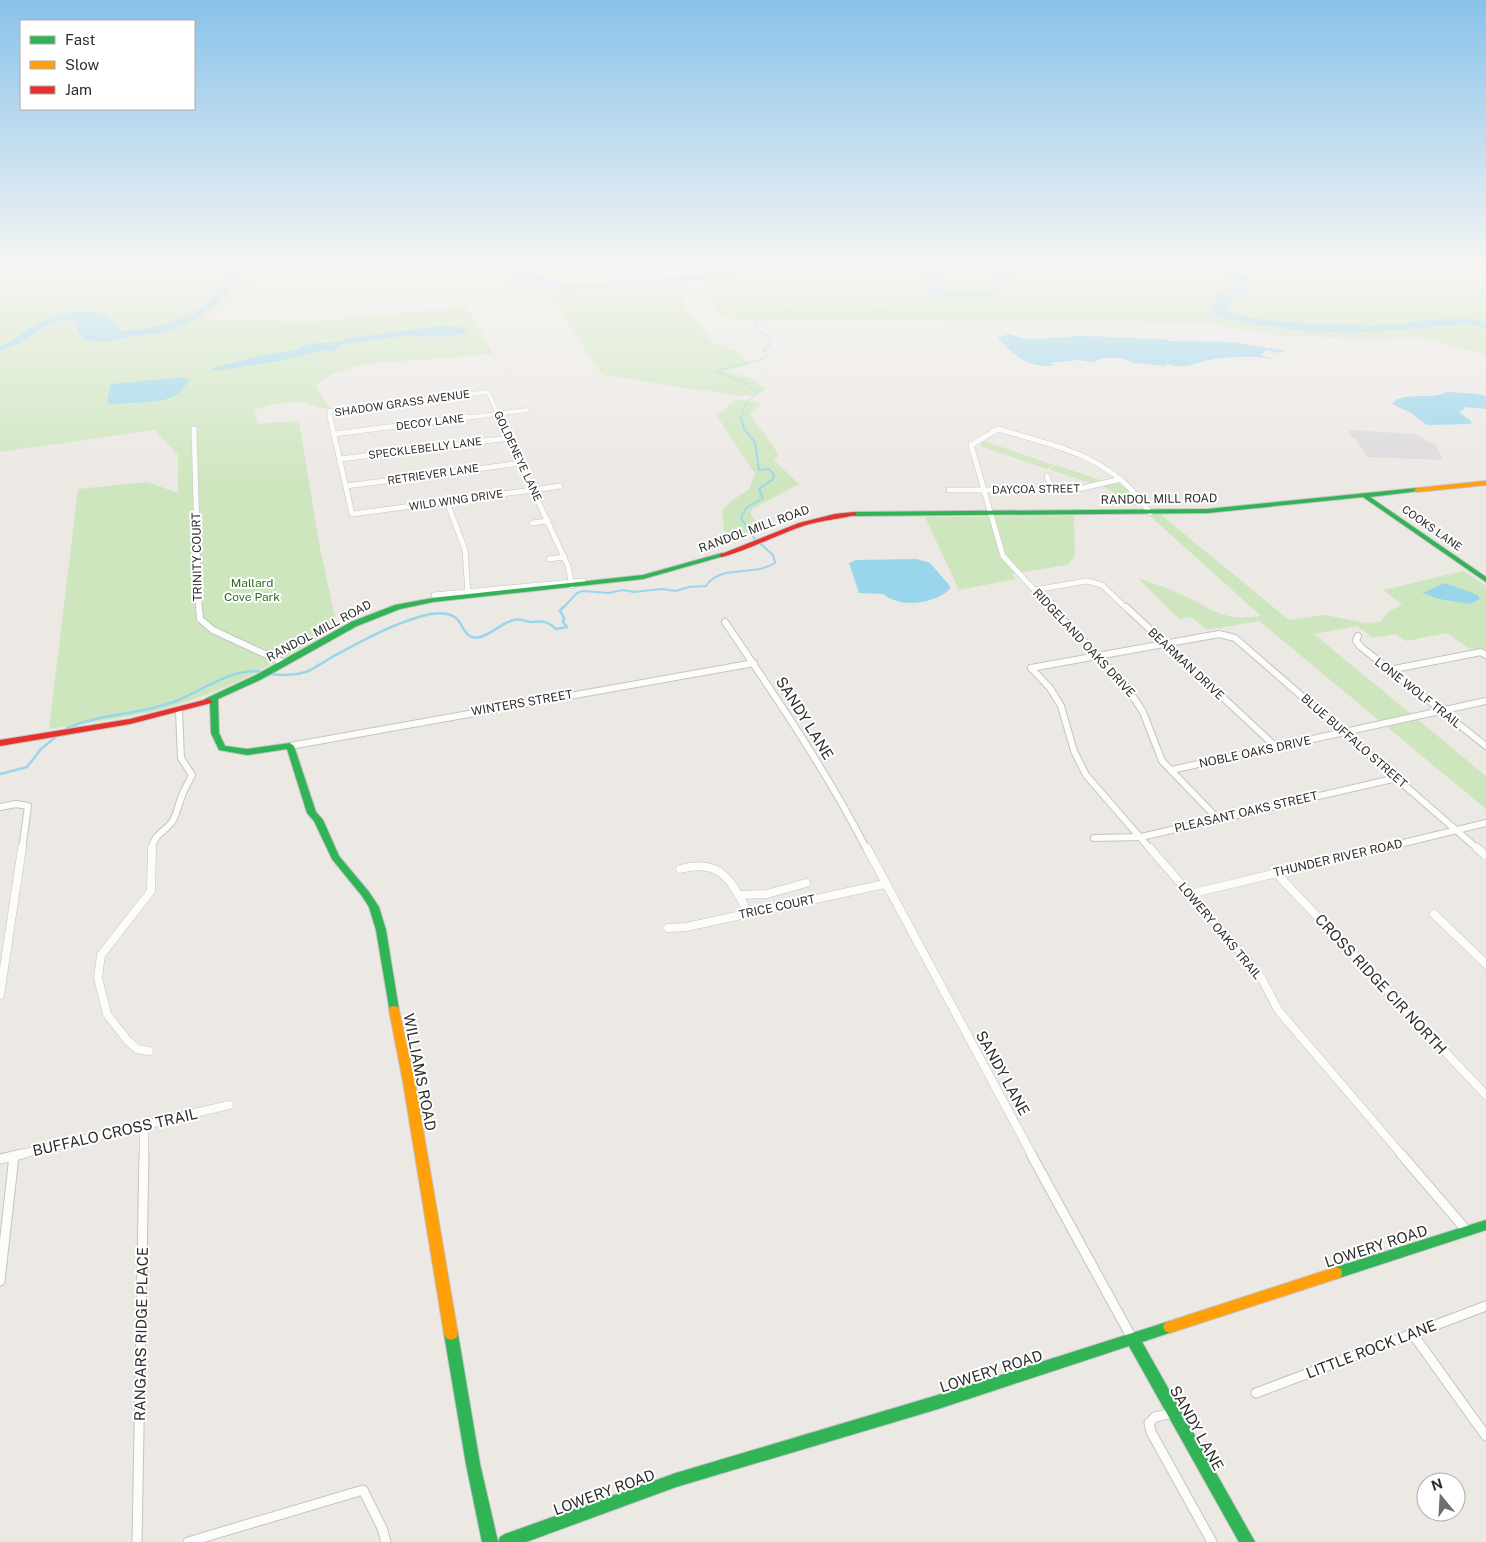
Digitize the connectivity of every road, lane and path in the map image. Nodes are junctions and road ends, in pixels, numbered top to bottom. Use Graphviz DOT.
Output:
graph roads {
  1 [pos="488,392"];
  2 [pos="527,410"];
  3 [pos="498,414"];
  4 [pos="194,429"];
  5 [pos="334,434"];
  6 [pos="509,438"];
  7 [pos="340,459"];
  8 [pos="521,462"];
  9 [pos="1047,476"];
  10 [pos="1121,479"];
  11 [pos="1486,483"];
  12 [pos="346,486"];
  13 [pos="560,486"];
  14 [pos="533,490"];
  15 [pos="949,490"];
  16 [pos="983,490"];
  17 [pos="1052,490"];
  18 [pos="1365,496"];
  19 [pos="447,502"];
  20 [pos="1150,512"];
  21 [pos="990,513"];
  22 [pos="352,514"];
  23 [pos="548,521"];
  24 [pos="532,523"];
  25 [pos="565,557"];
  26 [pos="549,559"];
  27 [pos="583,580"];
  28 [pos="1486,580"];
  29 [pos="572,584"];
  30 [pos="1034,590"];
  31 [pos="468,594"];
  32 [pos="434,595"];
  33 [pos="725,622"];
  34 [pos="1358,636"];
  35 [pos="1164,644"];
  36 [pos="1484,653"];
  37 [pos="1098,656"];
  38 [pos="284,663"];
  39 [pos="754,664"];
  40 [pos="1389,670"];
  41 [pos="214,699"];
  42 [pos="1486,702"];
  43 [pos="179,711"];
  44 [pos="1442,711"];
  45 [pos="1344,732"];
  46 [pos="0,743"];
  47 [pos="290,746"];
  48 [pos="1486,746"];
  49 [pos="1276,747"];
  50 [pos="1171,770"];
  51 [pos="1397,778"];
  52 [pos="0,807"];
  53 [pos="1218,819"];
  54 [pos="1486,823"];
  55 [pos="1457,830"];
  56 [pos="1141,837"];
  57 [pos="1094,838"];
  58 [pos="1485,855"];
  59 [pos="680,869"];
  60 [pos="1276,873"];
  61 [pos="806,883"];
  62 [pos="885,884"];
  63 [pos="1190,894"];
  64 [pos="738,895"];
  65 [pos="749,914"];
  66 [pos="1434,914"];
  67 [pos="668,928"];
  68 [pos="4,943"];
  69 [pos="1486,964"];
  70 [pos="0,995"];
  71 [pos="149,1051"];
  72 [pos="1486,1095"];
  73 [pos="229,1105"];
  74 [pos="144,1126"];
  75 [pos="14,1156"];
  76 [pos="0,1159"];
  77 [pos="1486,1225"];
  78 [pos="1467,1231"];
  79 [pos="0,1281"];
  80 [pos="1486,1306"];
  81 [pos="1412,1333"];
  82 [pos="1133,1340"];
  83 [pos="1256,1393"];
  84 [pos="1173,1413"];
  85 [pos="1486,1436"];
  86 [pos="137,1542"];
  87 [pos="188,1542"];
  88 [pos="386,1542"];
  89 [pos="490,1542"];
  90 [pos="505,1542"];
  91 [pos="1212,1542"];
  92 [pos="1247,1542"];
  1 -- 3 [label="street, GOLDENEYE LANE"];
  1 -- 5 [label="street, SHADOW GRASS AVENUE"];
  2 -- 3 [label="street, DECOY LANE"];
  3 -- 5 [label="street, DECOY LANE"];
  3 -- 6 [label="street, GOLDENEYE LANE"];
  4 -- 38 [label="street, TRINITY COURT"];
  5 -- 7 [label="street, SHADOW GRASS AVENUE"];
  6 -- 7 [label="street, SPECKLEBELLY LANE"];
  6 -- 8 [label="street, GOLDENEYE LANE"];
  7 -- 12 [label="street, SHADOW GRASS AVENUE"];
  8 -- 12 [label="street, RETRIEVER LANE"];
  8 -- 14 [label="street, GOLDENEYE LANE"];
  9 -- 17 [label="street"];
  10 -- 16 [label="street, RIDGELAND OAKS DRIVE"];
  10 -- 17 [label="street, DAYCOA STREET"];
  10 -- 20 [label="street"];
  11 -- 18 [label="street, RANDOL MILL ROAD"];
  12 -- 22 [label="street, SHADOW GRASS AVENUE"];
  13 -- 14 [label="street, WILD WING DRIVE"];
  14 -- 19 [label="street, WILD WING DRIVE"];
  14 -- 23 [label="street, GOLDENEYE LANE"];
  15 -- 16 [label="street, DAYCOA STREET"];
  16 -- 17 [label="street, DAYCOA STREET"];
  16 -- 21 [label="street, RIDGELAND OAKS DRIVE"];
  18 -- 20 [label="street, RANDOL MILL ROAD"];
  18 -- 28 [label="street, COOKS LANE"];
  19 -- 22 [label="street, WILD WING DRIVE"];
  19 -- 31 [label="street"];
  20 -- 21 [label="street, RANDOL MILL ROAD"];
  21 -- 29 [label="street, RANDOL MILL ROAD"];
  21 -- 30 [label="street, RIDGELAND OAKS DRIVE"];
  23 -- 24 [label="street"];
  23 -- 25 [label="street, GOLDENEYE LANE"];
  25 -- 26 [label="street"];
  25 -- 29 [label="street, GOLDENEYE LANE"];
  27 -- 29 [label="street, RANDOL MILL ROAD"];
  29 -- 31 [label="street, RANDOL MILL ROAD"];
  30 -- 35 [label="street, BEARMAN DRIVE"];
  30 -- 37 [label="street, RIDGELAND OAKS DRIVE"];
  31 -- 32 [label="street, RANDOL MILL ROAD"];
  31 -- 38 [label="street, RANDOL MILL ROAD"];
  33 -- 39 [label="street, SANDY LANE"];
  34 -- 40 [label="street, LONE WOLF TRAIL"];
  35 -- 37 [label="street"];
  35 -- 45 [label="street, BLUE BUFFALO STREET"];
  35 -- 49 [label="street, BEARMAN DRIVE"];
  36 -- 40 [label="street"];
  37 -- 50 [label="street, RIDGELAND OAKS DRIVE"];
  37 -- 56 [label="street, LOWERY OAKS TRAIL"];
  38 -- 41 [label="street, RANDOL MILL ROAD"];
  39 -- 47 [label="street, WINTERS STREET"];
  39 -- 62 [label="street, SANDY LANE"];
  40 -- 44 [label="street, LONE WOLF TRAIL"];
  41 -- 43 [label="street, RANDOL MILL ROAD"];
  41 -- 47 [label="street"];
  42 -- 44 [label="street, NOBLE OAKS DRIVE"];
  43 -- 46 [label="street, RANDOL MILL ROAD"];
  43 -- 71 [label="street"];
  44 -- 45 [label="street, NOBLE OAKS DRIVE"];
  44 -- 48 [label="street, LONE WOLF TRAIL"];
  45 -- 49 [label="street, NOBLE OAKS DRIVE"];
  45 -- 51 [label="street, BLUE BUFFALO STREET"];
  47 -- 89 [label="street, WILLIAMS ROAD"];
  49 -- 50 [label="street, NOBLE OAKS DRIVE"];
  50 -- 53 [label="street, RIDGELAND OAKS DRIVE"];
  51 -- 53 [label="street, PLEASANT OAKS STREET"];
  51 -- 55 [label="street, BLUE BUFFALO STREET"];
  52 -- 68 [label="street"];
  53 -- 56 [label="street, PLEASANT OAKS STREET"];
  54 -- 55 [label="street, THUNDER RIVER ROAD"];
  55 -- 58 [label="street, BLUE BUFFALO STREET"];
  55 -- 60 [label="street, THUNDER RIVER ROAD"];
  56 -- 57 [label="street, PLEASANT OAKS STREET"];
  56 -- 63 [label="street, LOWERY OAKS TRAIL"];
  59 -- 64 [label="street"];
  60 -- 63 [label="street, THUNDER RIVER ROAD"];
  60 -- 72 [label="street, CROSS RIDGE CIR NORTH"];
  61 -- 64 [label="street"];
  62 -- 65 [label="street, TRICE COURT"];
  62 -- 82 [label="street, SANDY LANE"];
  63 -- 78 [label="street, LOWERY OAKS TRAIL"];
  64 -- 65 [label="street"];
  65 -- 67 [label="street, TRICE COURT"];
  66 -- 69 [label="street"];
  68 -- 70 [label="street"];
  73 -- 74 [label="street, BUFFALO CROSS TRAIL"];
  74 -- 75 [label="street, BUFFALO CROSS TRAIL"];
  74 -- 86 [label="street, RANGARS RIDGE PLACE"];
  75 -- 76 [label="street, BUFFALO CROSS TRAIL"];
  75 -- 79 [label="street"];
  77 -- 78 [label="street, LOWERY ROAD"];
  78 -- 82 [label="street, LOWERY ROAD"];
  80 -- 81 [label="street, LITTLE ROCK LANE"];
  81 -- 83 [label="street, LITTLE ROCK LANE"];
  81 -- 85 [label="street"];
  82 -- 84 [label="street, SANDY LANE"];
  82 -- 90 [label="street, LOWERY ROAD"];
  84 -- 91 [label="street"];
  84 -- 92 [label="street, SANDY LANE"];
  87 -- 88 [label="street"];
}
